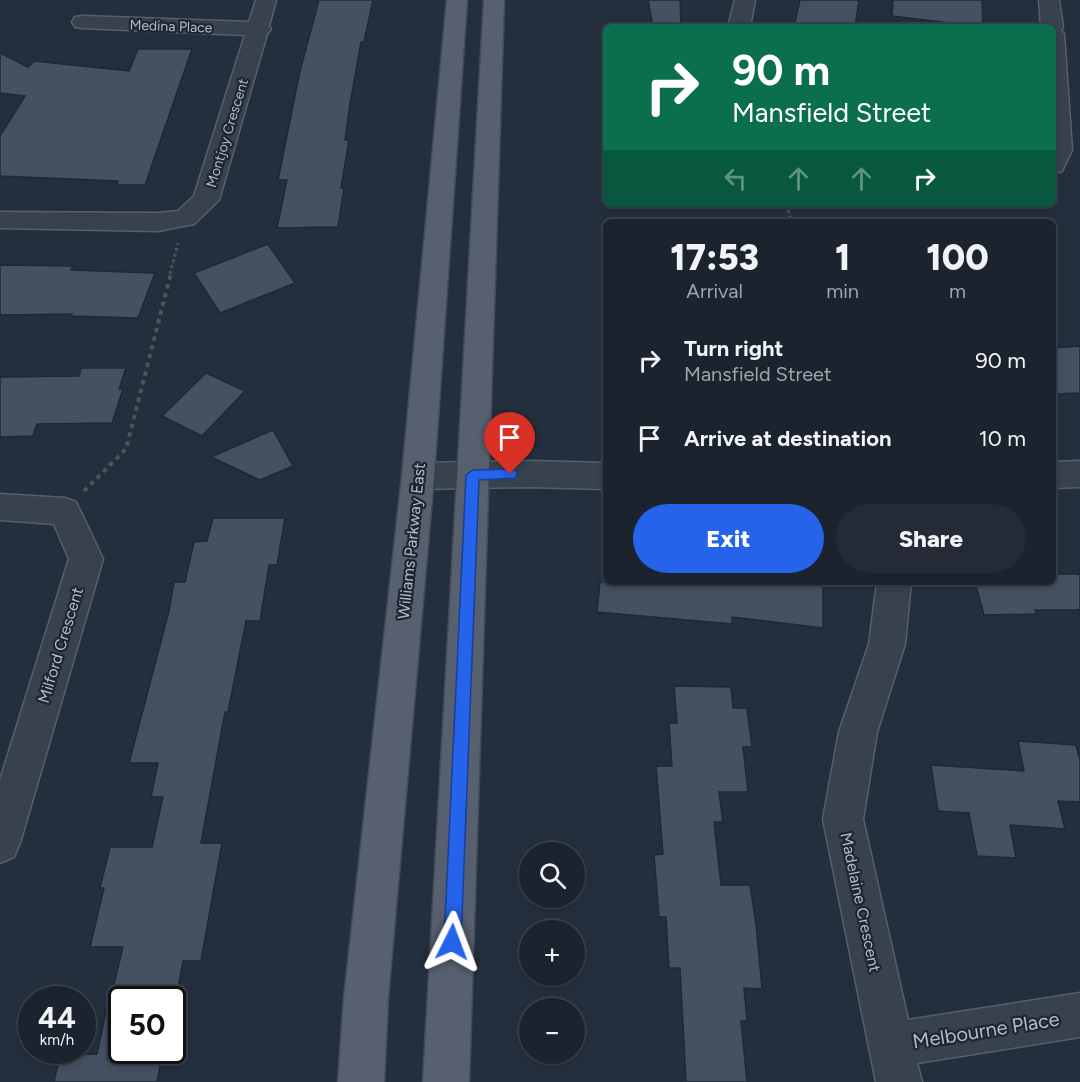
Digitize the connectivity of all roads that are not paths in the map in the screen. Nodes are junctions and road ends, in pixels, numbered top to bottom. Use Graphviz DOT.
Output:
graph roads {
  1 [pos="266,0"];
  2 [pos="457,0"];
  3 [pos="495,0"];
  4 [pos="745,0"];
  5 [pos="1049,0"];
  6 [pos="83,22"];
  7 [pos="740,24"];
  8 [pos="1052,24"];
  9 [pos="260,29"];
  10 [pos="1056,92"];
  11 [pos="1056,158"];
  12 [pos="0,220"];
  13 [pos="1080,474"];
  14 [pos="473,475"];
  15 [pos="1056,475"];
  16 [pos="418,476"];
  17 [pos="603,476"];
  18 [pos="0,507"];
  19 [pos="894,585"];
  20 [pos="0,843"];
  21 [pos="1080,1015"];
  22 [pos="896,1063"];
  23 [pos="361,1082"];
  24 [pos="446,1082"];
  1 -- 9 [label="street, Montjoy Crescent"];
  2 -- 16 [label="main road, Williams Parkway East"];
  3 -- 14 [label="main road"];
  4 -- 7 [label="street"];
  5 -- 8 [label="street"];
  6 -- 9 [label="street, Medina Place"];
  9 -- 12 [label="street, Montjoy Crescent"];
  10 -- 11 [label="street"];
  13 -- 15 [label="street"];
  14 -- 16 [label="street"];
  14 -- 17 [label="street"];
  14 -- 24 [label="main road"];
  16 -- 23 [label="main road, Williams Parkway East"];
  18 -- 20 [label="street, Milford Crescent"];
  19 -- 22 [label="street, Madelaine Crescent"];
  21 -- 22 [label="street, Melbourne Place"];
}
